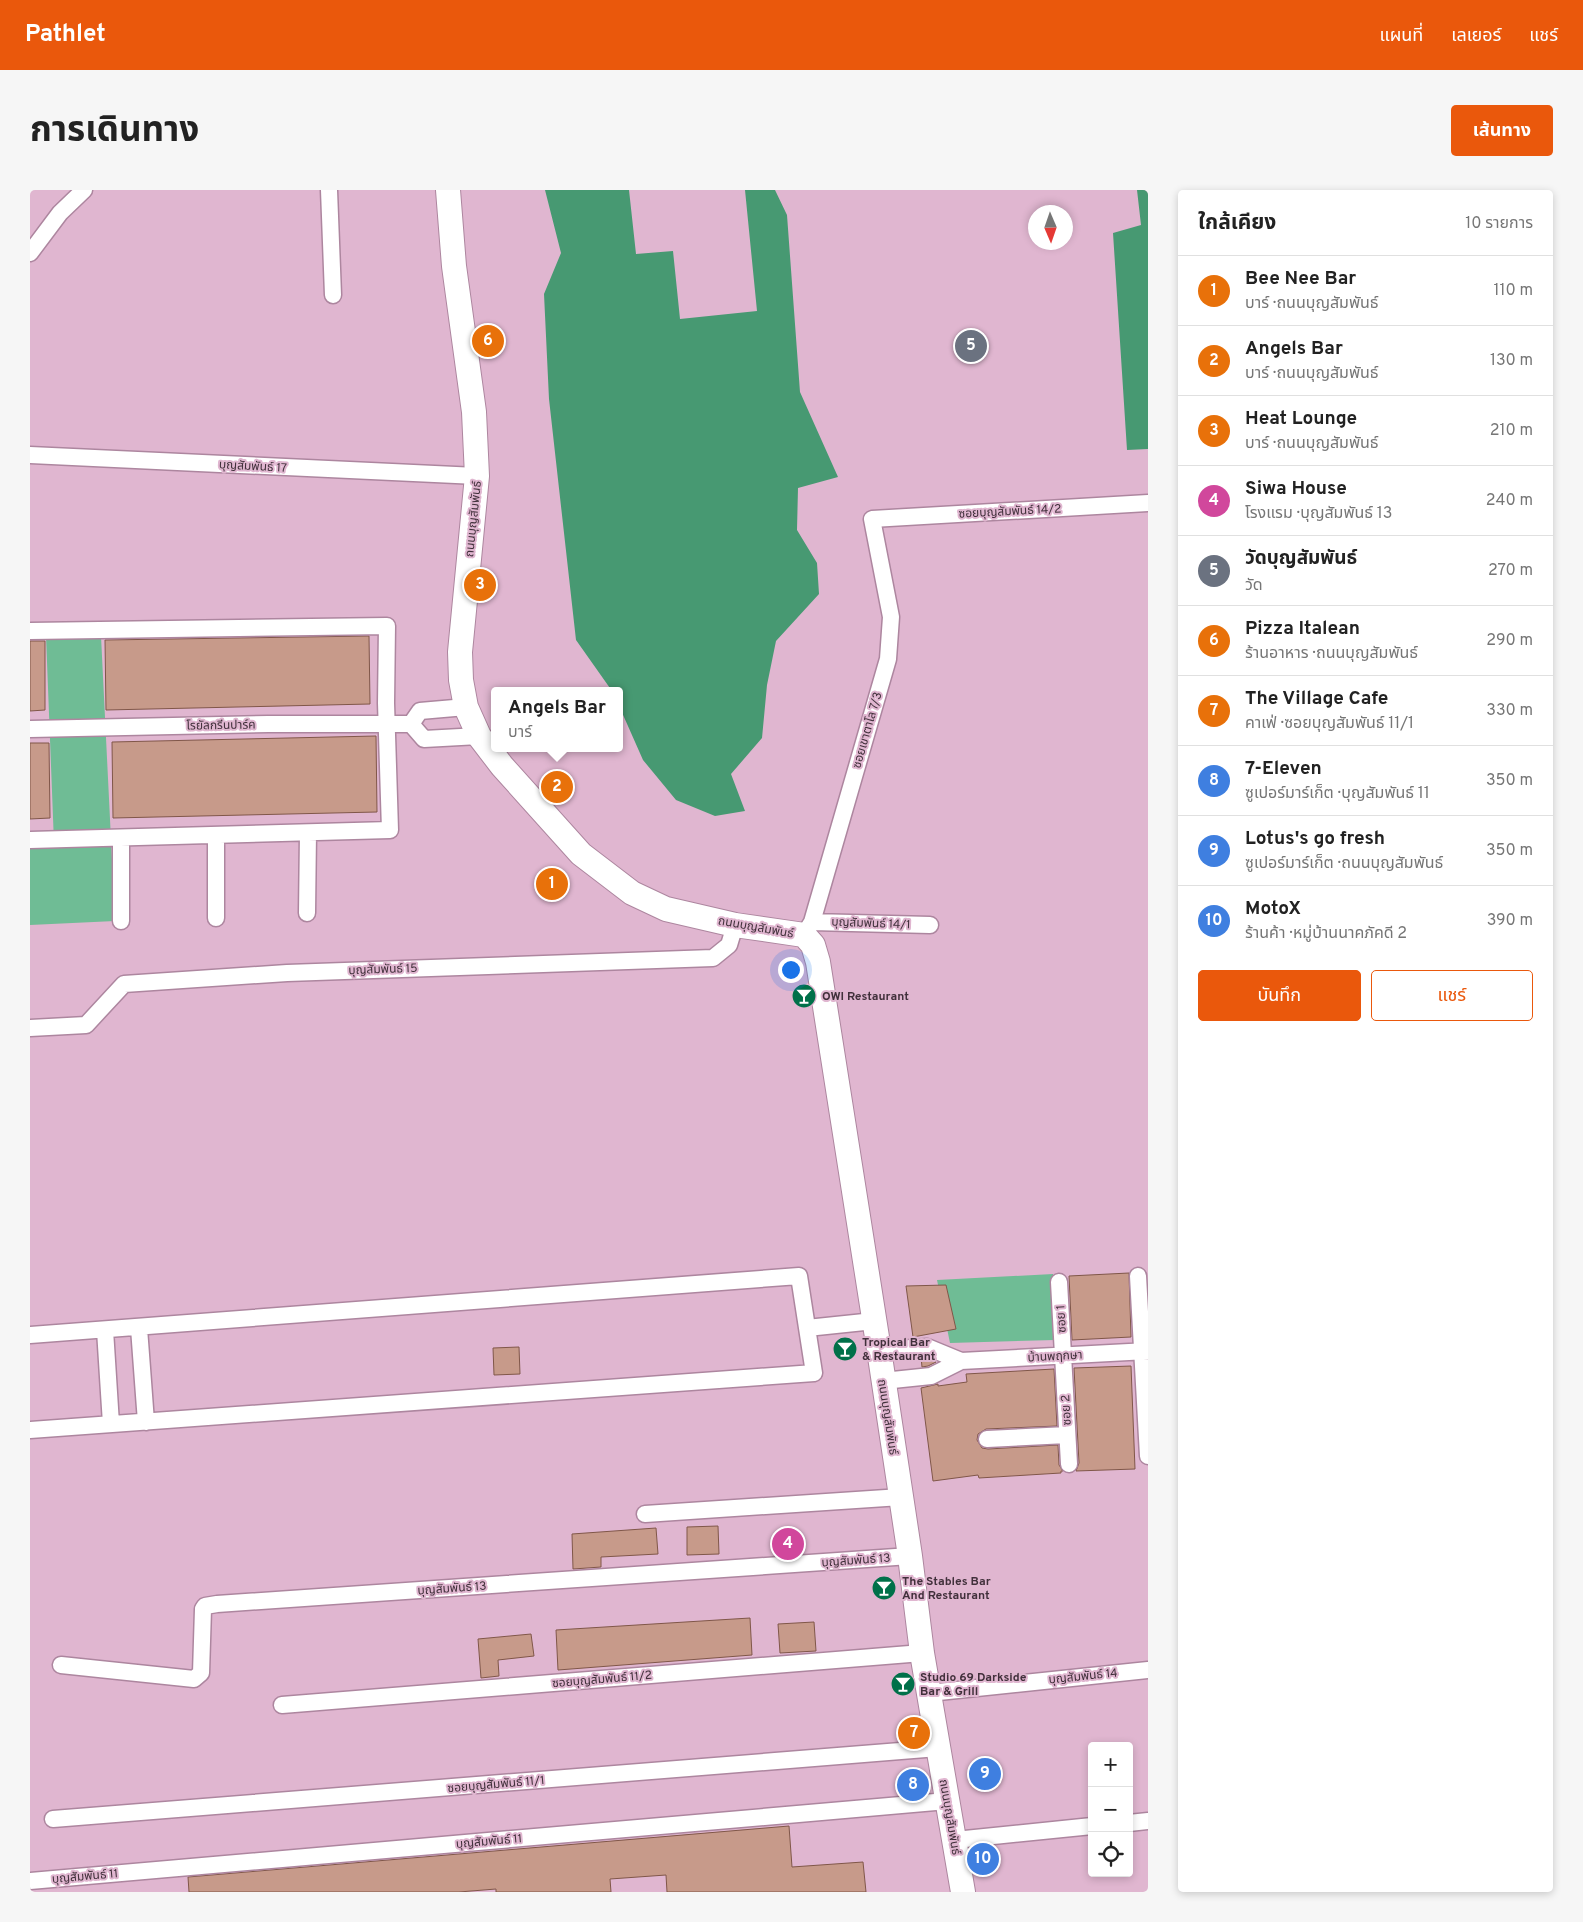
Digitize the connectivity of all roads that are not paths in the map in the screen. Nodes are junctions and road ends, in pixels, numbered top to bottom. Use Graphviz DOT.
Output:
graph roads {
  1 [pos="84,190"];
  2 [pos="329,190"];
  3 [pos="448,190"];
  4 [pos="30,253"];
  5 [pos="333,295"];
  6 [pos="30,456"];
  7 [pos="477,476"];
  8 [pos="1148,503"];
  9 [pos="872,519"];
  10 [pos="30,631"];
  11 [pos="466,707"];
  12 [pos="411,724"];
  13 [pos="387,725"];
  14 [pos="30,729"];
  15 [pos="479,736"];
  16 [pos="491,752"];
  17 [pos="491,752"];
  18 [pos="308,833"];
  19 [pos="216,835"];
  20 [pos="120,838"];
  21 [pos="30,840"];
  22 [pos="307,912"];
  23 [pos="216,918"];
  24 [pos="121,921"];
  25 [pos="735,925"];
  26 [pos="930,925"];
  27 [pos="808,929"];
  28 [pos="30,1028"];
  29 [pos="1138,1276"];
  30 [pos="1059,1282"];
  31 [pos="874,1320"];
  32 [pos="139,1328"];
  33 [pos="807,1328"];
  34 [pos="105,1330"];
  35 [pos="30,1335"];
  36 [pos="879,1350"];
  37 [pos="1145,1352"];
  38 [pos="1063,1356"];
  39 [pos="961,1361"];
  40 [pos="883,1381"];
  41 [pos="146,1422"];
  42 [pos="111,1424"];
  43 [pos="30,1430"];
  44 [pos="1067,1435"];
  45 [pos="988,1439"];
  46 [pos="1148,1456"];
  47 [pos="1069,1464"];
  48 [pos="901,1497"];
  49 [pos="645,1514"];
  50 [pos="910,1556"];
  51 [pos="922,1653"];
  52 [pos="61,1664"];
  53 [pos="1148,1670"];
  54 [pos="929,1692"];
  55 [pos="282,1705"];
  56 [pos="938,1748"];
  57 [pos="947,1801"];
  58 [pos="53,1819"];
  59 [pos="1148,1821"];
  60 [pos="1133,1823"];
  61 [pos="1088,1826"];
  62 [pos="954,1840"];
  63 [pos="30,1881"];
  64 [pos="963,1892"];
  1 -- 4 [label="street"];
  2 -- 5 [label="street"];
  3 -- 7 [label="street, ถนนบุญสัมพันธ์"];
  6 -- 7 [label="street, บุญสัมพันธ์ 17"];
  7 -- 11 [label="street, ถนนบุญสัมพันธ์"];
  8 -- 9 [label="street, ซอยบุญสัมพันธ์ 14/2"];
  9 -- 27 [label="street, ซอยเขาตาโล 7/3"];
  10 -- 13 [label="street"];
  11 -- 12 [label="street"];
  11 -- 15 [label="street, ถนนบุญสัมพันธ์"];
  12 -- 13 [label="street, โรยัลกรีนปาร์ค"];
  12 -- 15 [label="street"];
  13 -- 14 [label="street, โรยัลกรีนปาร์ค"];
  13 -- 18 [label="street"];
  15 -- 16 [label="street, ถนนบุญสัมพันธ์"];
  17 -- 25 [label="street, ถนนบุญสัมพันธ์"];
  18 -- 19 [label="street"];
  18 -- 22 [label="street"];
  19 -- 20 [label="street"];
  19 -- 23 [label="street"];
  20 -- 21 [label="street"];
  20 -- 24 [label="street"];
  25 -- 27 [label="street, ถนนบุญสัมพันธ์"];
  25 -- 28 [label="street, บุญสัมพันธ์ 15"];
  26 -- 27 [label="street, บุญสัมพันธ์ 14/1"];
  27 -- 31 [label="street, ถนนบุญสัมพันธ์"];
  29 -- 37 [label="street"];
  30 -- 38 [label="street, ซอย 1"];
  31 -- 33 [label="street"];
  31 -- 36 [label="street, ถนนบุญสัมพันธ์"];
  32 -- 33 [label="street"];
  32 -- 34 [label="street"];
  32 -- 41 [label="street"];
  33 -- 41 [label="street"];
  34 -- 35 [label="street"];
  34 -- 42 [label="street"];
  36 -- 39 [label="street, บ้านพฤกษา"];
  36 -- 40 [label="street, ถนนบุญสัมพันธ์"];
  37 -- 38 [label="street, บ้านพฤกษา"];
  37 -- 46 [label="street"];
  38 -- 39 [label="street, บ้านพฤกษา"];
  38 -- 44 [label="street, ซอย 2"];
  39 -- 40 [label="street, บ้านพฤกษา"];
  40 -- 48 [label="street, ถนนบุญสัมพันธ์"];
  41 -- 42 [label="street"];
  42 -- 43 [label="street"];
  44 -- 45 [label="street"];
  44 -- 47 [label="street, ซอย 2"];
  48 -- 49 [label="street"];
  48 -- 50 [label="street, ถนนบุญสัมพันธ์"];
  50 -- 51 [label="street, ถนนบุญสัมพันธ์"];
  50 -- 52 [label="street, บุญสัมพันธ์ 13"];
  51 -- 54 [label="street, ถนนบุญสัมพันธ์"];
  51 -- 55 [label="street, ซอยบุญสัมพันธ์ 11/2"];
  53 -- 54 [label="street, บุญสัมพันธ์ 14"];
  54 -- 56 [label="street, ถนนบุญสัมพันธ์"];
  56 -- 57 [label="street, ถนนบุญสัมพันธ์"];
  56 -- 58 [label="street, ซอยบุญสัมพันธ์ 11/1"];
  57 -- 62 [label="street, ถนนบุญสัมพันธ์"];
  57 -- 63 [label="street, บุญสัมพันธ์ 11"];
  59 -- 60 [label="street"];
  61 -- 62 [label="street"];
  62 -- 64 [label="street, ถนนบุญสัมพันธ์"];
}
